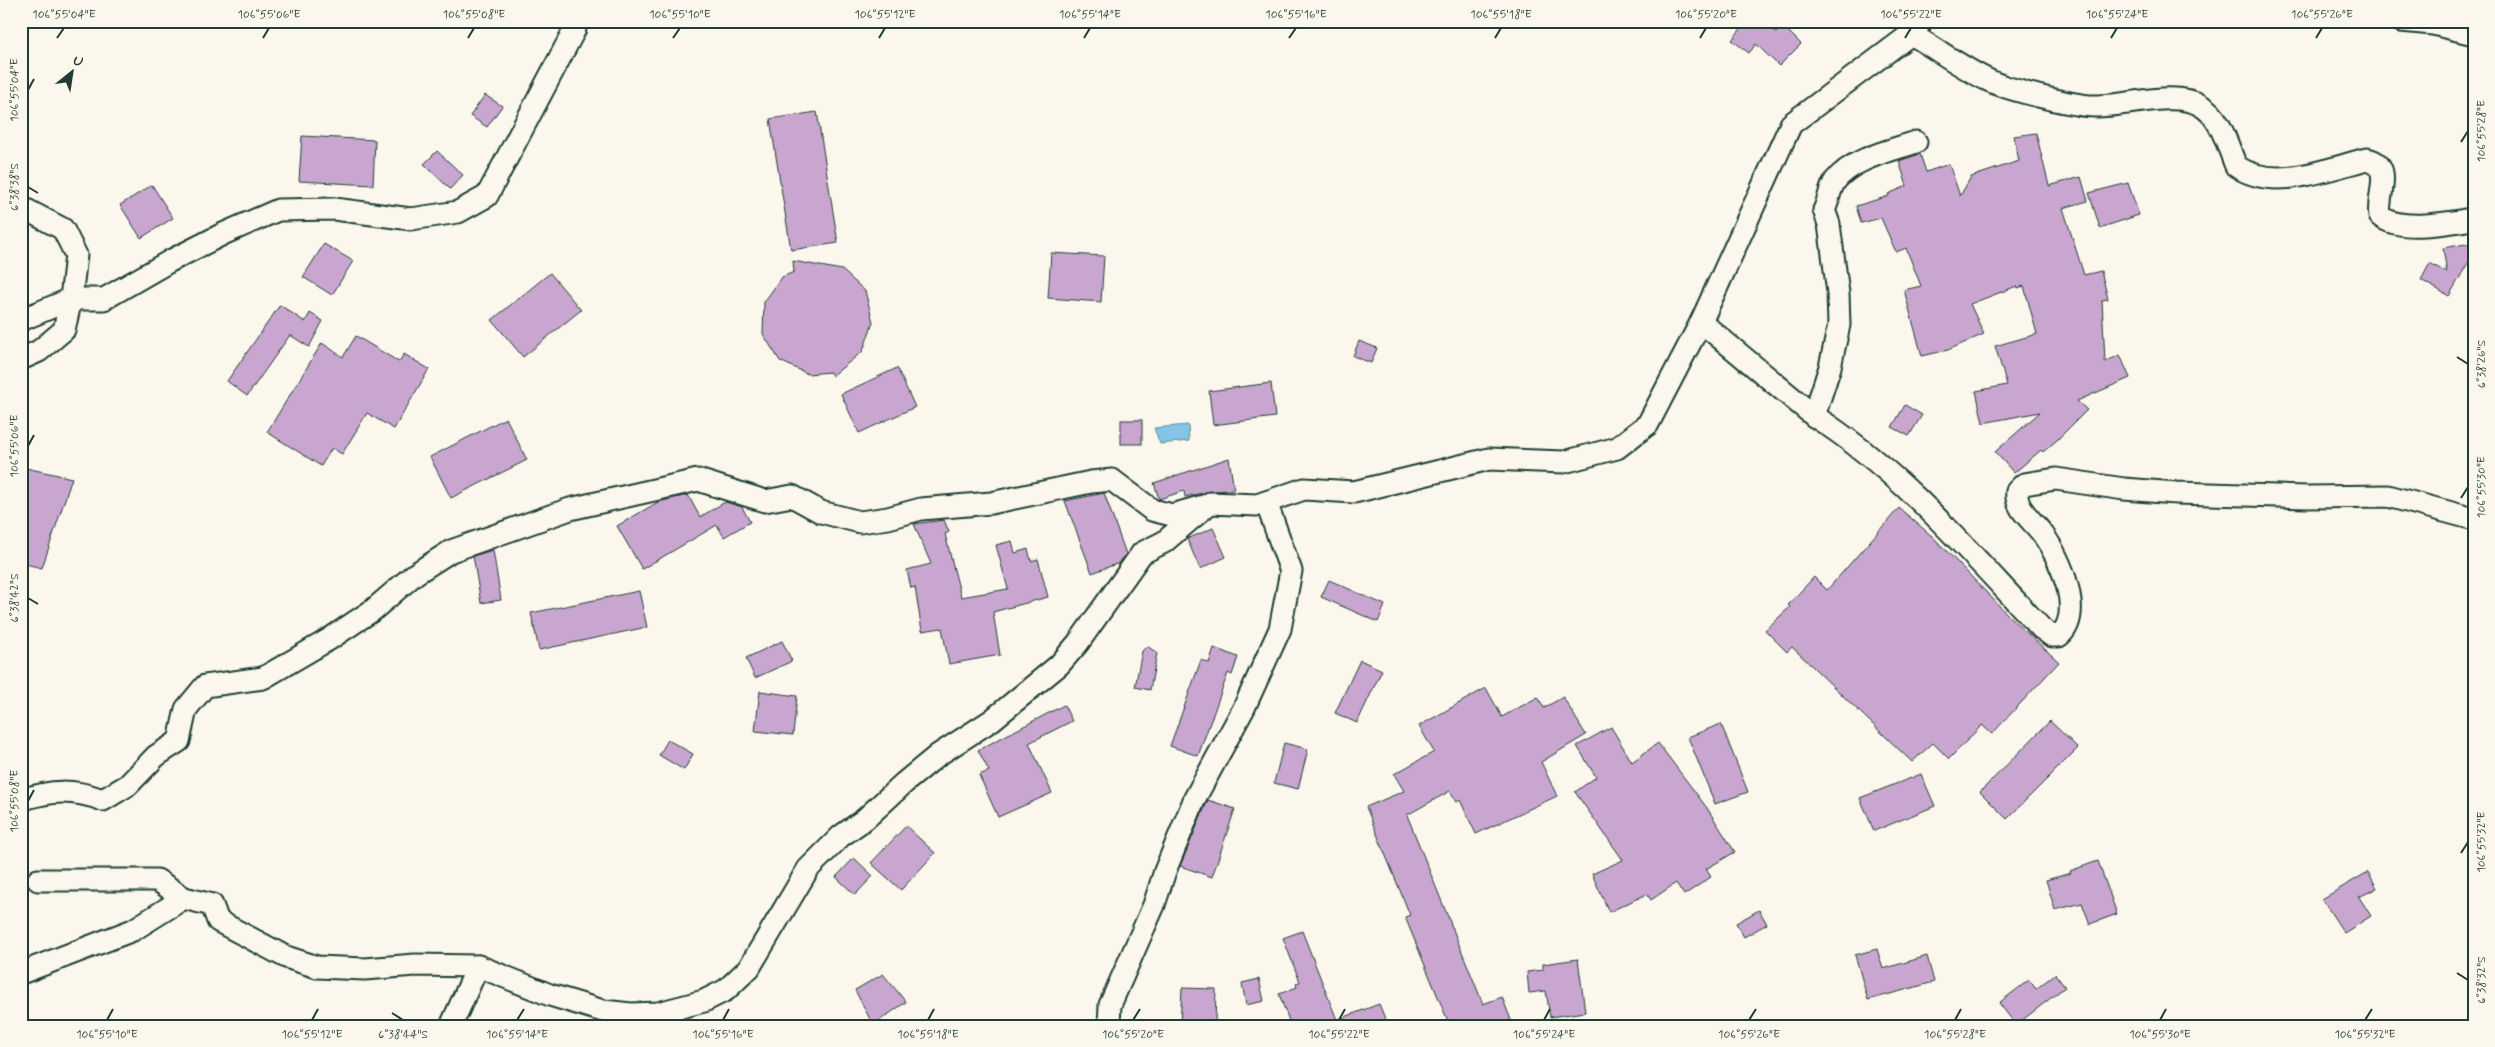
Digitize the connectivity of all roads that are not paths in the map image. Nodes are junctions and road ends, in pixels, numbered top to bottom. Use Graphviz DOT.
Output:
graph roads {
  1 [pos="2401,21"];
  2 [pos="1916,28"];
  3 [pos="575,29"];
  4 [pos="2474,34"];
  5 [pos="1916,142"];
  6 [pos="21,207"];
  7 [pos="2474,219"];
  8 [pos="71,299"];
  9 [pos="21,320"];
  10 [pos="1701,322"];
  11 [pos="21,359"];
  12 [pos="1814,416"];
  13 [pos="1266,502"];
  14 [pos="1210,503"];
  15 [pos="2474,519"];
  16 [pos="21,800"];
  17 [pos="38,880"];
  18 [pos="184,898"];
  19 [pos="478,966"];
  20 [pos="21,973"];
  21 [pos="451,1026"];
  22 [pos="1109,1026"];
  1 -- 4 [label="street"];
  2 -- 7 [label="street"];
  2 -- 10 [label="street"];
  3 -- 8 [label="street"];
  5 -- 12 [label="street"];
  6 -- 8 [label="street"];
  8 -- 9 [label="street"];
  8 -- 11 [label="street"];
  10 -- 12 [label="street"];
  10 -- 13 [label="street"];
  12 -- 15 [label="street"];
  13 -- 14 [label="street"];
  13 -- 22 [label="street"];
  14 -- 16 [label="street"];
  14 -- 19 [label="street"];
  17 -- 18 [label="street"];
  18 -- 19 [label="street"];
  18 -- 20 [label="street"];
  19 -- 21 [label="street"];
}
